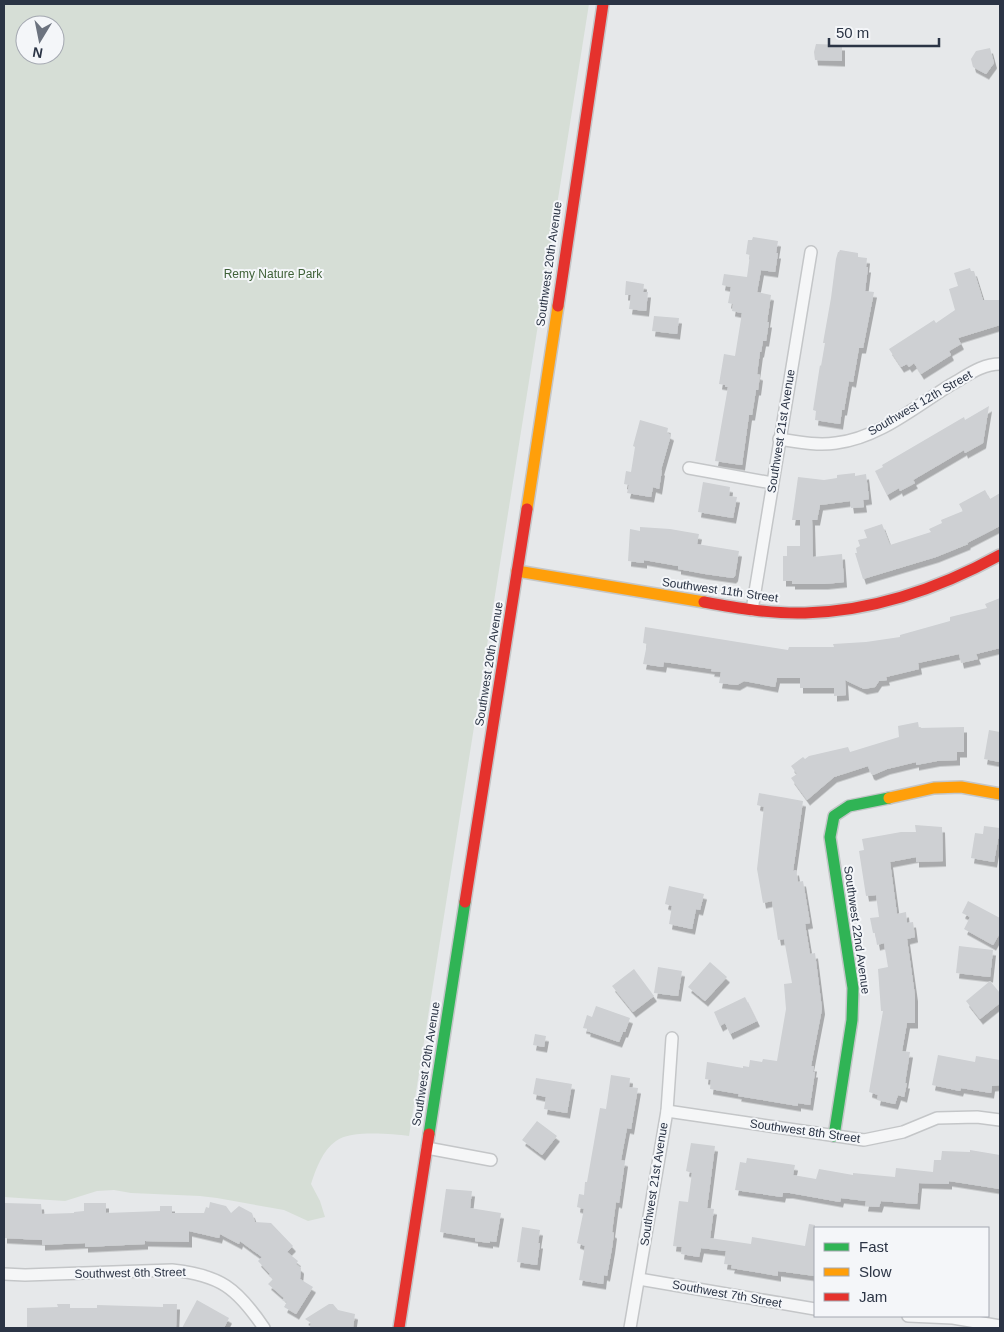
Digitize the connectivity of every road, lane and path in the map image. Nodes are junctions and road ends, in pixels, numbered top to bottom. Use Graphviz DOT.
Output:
graph roads {
  1 [pos="602,4"];
  2 [pos="811,252"];
  3 [pos="1000,364"];
  4 [pos="779,439"];
  5 [pos="688,468"];
  6 [pos="772,483"];
  7 [pos="1000,555"];
  8 [pos="517,571"];
  9 [pos="752,610"];
  10 [pos="1000,794"];
  11 [pos="672,1038"];
  12 [pos="666,1111"];
  13 [pos="1000,1120"];
  14 [pos="834,1136"];
  15 [pos="427,1148"];
  16 [pos="491,1160"];
  17 [pos="4,1274"];
  18 [pos="638,1279"];
  19 [pos="814,1309"];
  20 [pos="930,1317"];
  21 [pos="1000,1326"];
  22 [pos="264,1328"];
  23 [pos="398,1328"];
  24 [pos="630,1328"];
  1 -- 8 [label="street, Southwest 20th Avenue"];
  2 -- 4 [label="street, Southwest 21st Avenue"];
  3 -- 4 [label="street, Southwest 12th Street"];
  4 -- 6 [label="street, Southwest 21st Avenue"];
  5 -- 6 [label="street"];
  6 -- 9 [label="street, Southwest 21st Avenue"];
  7 -- 9 [label="street, Southwest 11th Street"];
  8 -- 9 [label="street, Southwest 11th Street"];
  8 -- 15 [label="street, Southwest 20th Avenue"];
  10 -- 14 [label="street, Southwest 22nd Avenue"];
  11 -- 12 [label="street, Southwest 21st Avenue"];
  12 -- 14 [label="street, Southwest 8th Street"];
  12 -- 18 [label="street, Southwest 21st Avenue"];
  13 -- 14 [label="street, Southwest 8th Street"];
  15 -- 16 [label="street"];
  15 -- 23 [label="street, Southwest 20th Avenue"];
  17 -- 22 [label="street, Southwest 6th Street"];
  18 -- 19 [label="street, Southwest 7th Street"];
  18 -- 24 [label="street, Southwest 21st Avenue"];
  20 -- 21 [label="street"];
}
